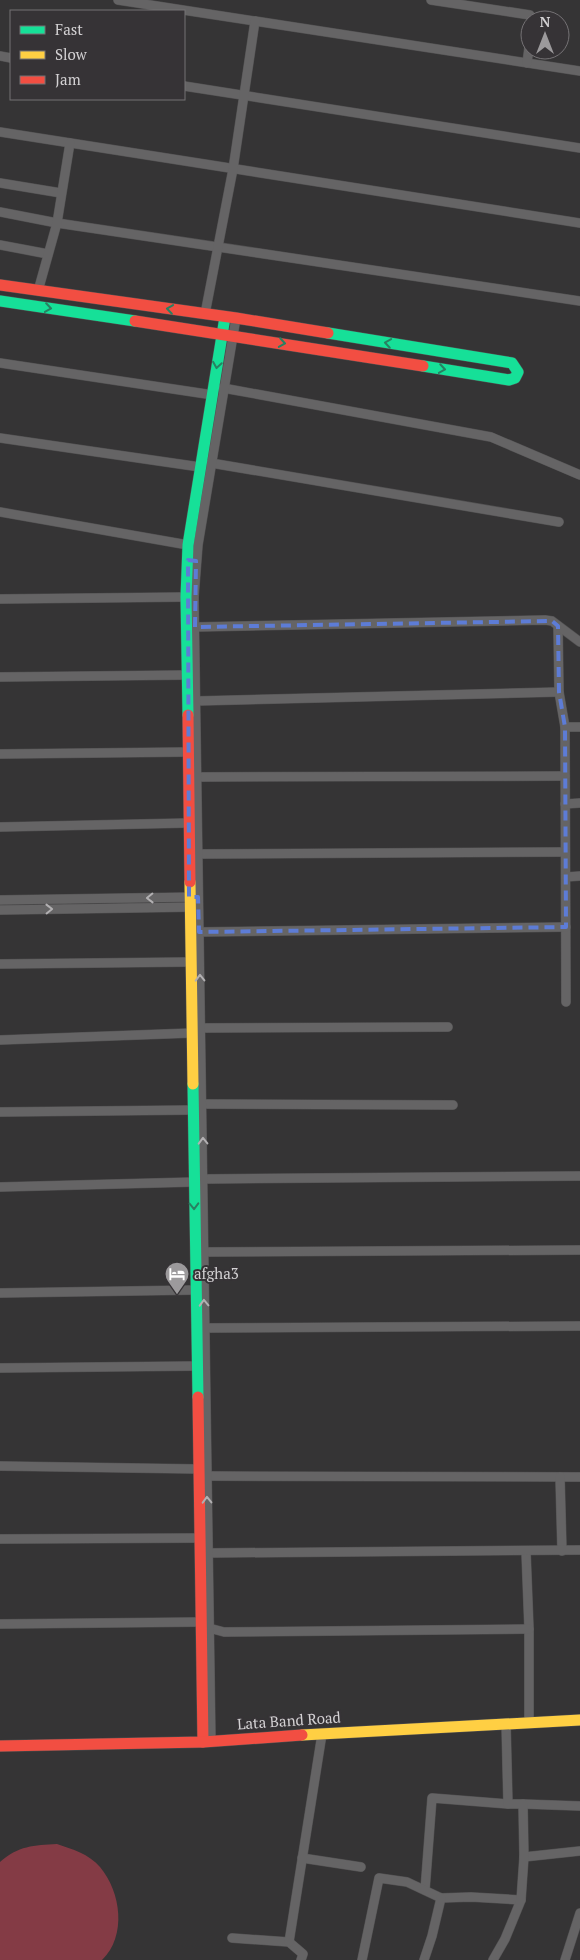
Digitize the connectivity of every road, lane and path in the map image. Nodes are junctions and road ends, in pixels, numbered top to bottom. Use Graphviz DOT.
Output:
graph roads {
  1 [pos="118,0"];
  2 [pos="430,0"];
  3 [pos="183,10"];
  4 [pos="185,10"];
  5 [pos="520,14"];
  6 [pos="255,21"];
  7 [pos="527,60"];
  8 [pos="527,63"];
  9 [pos="580,71"];
  10 [pos="185,86"];
  11 [pos="244,96"];
  12 [pos="0,132"];
  13 [pos="70,144"];
  14 [pos="580,148"];
  15 [pos="232,170"];
  16 [pos="0,183"];
  17 [pos="62,194"];
  18 [pos="0,212"];
  19 [pos="57,223"];
  20 [pos="580,223"];
  21 [pos="0,245"];
  22 [pos="219,248"];
  23 [pos="48,254"];
  24 [pos="0,285"];
  25 [pos="38,291"];
  26 [pos="0,301"];
  27 [pos="580,301"];
  28 [pos="205,314"];
  29 [pos="230,317"];
  30 [pos="228,335"];
  31 [pos="0,363"];
  32 [pos="223,388"];
  33 [pos="213,394"];
  34 [pos="0,438"];
  35 [pos="205,465"];
  36 [pos="580,475"];
  37 [pos="0,512"];
  38 [pos="559,522"];
  39 [pos="188,545"];
  40 [pos="192,560"];
  41 [pos="186,597"];
  42 [pos="0,600"];
  43 [pos="558,626"];
  44 [pos="195,627"];
  45 [pos="580,642"];
  46 [pos="187,675"];
  47 [pos="0,677"];
  48 [pos="559,692"];
  49 [pos="196,701"];
  50 [pos="565,727"];
  51 [pos="580,727"];
  52 [pos="188,752"];
  53 [pos="0,754"];
  54 [pos="565,776"];
  55 [pos="197,778"];
  56 [pos="580,803"];
  57 [pos="565,804"];
  58 [pos="188,823"];
  59 [pos="0,827"];
  60 [pos="566,852"];
  61 [pos="198,854"];
  62 [pos="580,876"];
  63 [pos="566,877"];
  64 [pos="0,900"];
  65 [pos="194,902"];
  66 [pos="0,910"];
  67 [pos="566,927"];
  68 [pos="200,932"];
  69 [pos="190,962"];
  70 [pos="0,964"];
  71 [pos="566,1002"];
  72 [pos="448,1027"];
  73 [pos="196,1031"];
  74 [pos="0,1040"];
  75 [pos="453,1104"];
  76 [pos="198,1107"];
  77 [pos="0,1112"];
  78 [pos="580,1176"];
  79 [pos="199,1181"];
  80 [pos="0,1187"];
  81 [pos="580,1250"];
  82 [pos="204,1252"];
  83 [pos="195,1290"];
  84 [pos="0,1293"];
  85 [pos="580,1326"];
  86 [pos="205,1328"];
  87 [pos="196,1366"];
  88 [pos="0,1368"];
  89 [pos="202,1401"];
  90 [pos="0,1466"];
  91 [pos="203,1472"];
  92 [pos="580,1477"];
  93 [pos="560,1478"];
  94 [pos="200,1538"];
  95 [pos="0,1539"];
  96 [pos="562,1550"];
  97 [pos="580,1550"];
  98 [pos="526,1552"];
  99 [pos="208,1553"];
  100 [pos="0,1624"];
  101 [pos="205,1625"];
  102 [pos="529,1629"];
  103 [pos="580,1720"];
  104 [pos="529,1722"];
  105 [pos="506,1723"];
  106 [pos="322,1734"];
  107 [pos="207,1742"];
  108 [pos="0,1746"];
  109 [pos="508,1804"];
  110 [pos="523,1804"];
  111 [pos="580,1806"];
  112 [pos="580,1852"];
  113 [pos="524,1857"];
  114 [pos="302,1858"];
  115 [pos="361,1867"];
  116 [pos="425,1890"];
  117 [pos="441,1898"];
  118 [pos="522,1900"];
  119 [pos="580,1913"];
  120 [pos="232,1938"];
  121 [pos="288,1942"];
  122 [pos="301,1960"];
  123 [pos="362,1960"];
  124 [pos="424,1960"];
  125 [pos="493,1960"];
  126 [pos="565,1960"];
  1 -- 3 [label="street"];
  2 -- 5 [label="street"];
  4 -- 6 [label="street"];
  6 -- 8 [label="street"];
  6 -- 11 [label="street"];
  7 -- 8 [label="street"];
  8 -- 9 [label="street"];
  10 -- 11 [label="street"];
  11 -- 14 [label="street"];
  11 -- 15 [label="street"];
  12 -- 13 [label="street"];
  13 -- 15 [label="street"];
  13 -- 17 [label="street"];
  15 -- 20 [label="street"];
  15 -- 22 [label="street"];
  16 -- 17 [label="street"];
  17 -- 19 [label="street"];
  18 -- 19 [label="street"];
  19 -- 22 [label="street"];
  19 -- 23 [label="street"];
  21 -- 23 [label="street"];
  22 -- 27 [label="street"];
  22 -- 28 [label="street"];
  23 -- 25 [label="street"];
  24 -- 25 [label="street"];
  28 -- 25 [label="street, one-way"];
  26 -- 30 [label="street, one-way"];
  28 -- 29 [label="street"];
  29 -- 30 [label="street"];
  30 -- 29 [label="street, one-way"];
  30 -- 32 [label="street"];
  30 -- 33 [label="street, one-way"];
  31 -- 33 [label="street"];
  32 -- 35 [label="street"];
  32 -- 36 [label="street"];
  33 -- 35 [label="street"];
  34 -- 35 [label="street"];
  35 -- 38 [label="street"];
  35 -- 39 [label="street"];
  35 -- 40 [label="street"];
  37 -- 39 [label="street"];
  39 -- 40 [label="street"];
  40 -- 41 [label="street"];
  40 -- 44 [label="street"];
  41 -- 42 [label="street"];
  41 -- 46 [label="street"];
  43 -- 44 [label="street"];
  43 -- 45 [label="street"];
  43 -- 48 [label="street"];
  44 -- 49 [label="street"];
  46 -- 47 [label="street"];
  46 -- 52 [label="street"];
  48 -- 49 [label="street"];
  48 -- 50 [label="street"];
  49 -- 55 [label="street"];
  50 -- 51 [label="street"];
  50 -- 54 [label="street"];
  52 -- 53 [label="street"];
  52 -- 58 [label="street"];
  54 -- 55 [label="street"];
  54 -- 57 [label="street"];
  55 -- 61 [label="street"];
  56 -- 57 [label="street"];
  57 -- 60 [label="street"];
  58 -- 59 [label="street"];
  58 -- 65 [label="street"];
  60 -- 61 [label="street"];
  60 -- 63 [label="street"];
  61 -- 65 [label="street"];
  62 -- 63 [label="street"];
  63 -- 67 [label="street"];
  65 -- 64 [label="street, one-way"];
  66 -- 65 [label="street, one-way"];
  65 -- 68 [label="street"];
  65 -- 69 [label="street"];
  67 -- 68 [label="street"];
  67 -- 71 [label="street"];
  73 -- 68 [label="street, one-way"];
  69 -- 70 [label="street"];
  69 -- 73 [label="street"];
  72 -- 73 [label="street"];
  73 -- 74 [label="street"];
  73 -- 76 [label="street"];
  75 -- 76 [label="street"];
  76 -- 77 [label="street"];
  76 -- 79 [label="street"];
  78 -- 79 [label="street"];
  79 -- 80 [label="street"];
  79 -- 82 [label="street"];
  79 -- 83 [label="street, one-way"];
  81 -- 82 [label="street"];
  86 -- 82 [label="street, one-way"];
  83 -- 84 [label="street"];
  83 -- 87 [label="street"];
  85 -- 86 [label="street"];
  86 -- 89 [label="street"];
  87 -- 88 [label="street"];
  87 -- 89 [label="street"];
  89 -- 91 [label="street"];
  90 -- 91 [label="street"];
  91 -- 93 [label="street"];
  91 -- 94 [label="street"];
  99 -- 91 [label="street, one-way"];
  92 -- 93 [label="street"];
  93 -- 96 [label="street"];
  94 -- 95 [label="street"];
  94 -- 101 [label="street"];
  96 -- 97 [label="street"];
  96 -- 98 [label="street"];
  98 -- 99 [label="street"];
  98 -- 102 [label="street"];
  99 -- 101 [label="street"];
  100 -- 101 [label="street"];
  101 -- 102 [label="street"];
  101 -- 107 [label="street"];
  102 -- 104 [label="street"];
  103 -- 104 [label="street, Lata Band Road"];
  104 -- 105 [label="street, Lata Band Road"];
  105 -- 106 [label="street, Lata Band Road"];
  105 -- 109 [label="street"];
  106 -- 107 [label="street, Lata Band Road"];
  106 -- 114 [label="street"];
  107 -- 108 [label="street, Lata Band Road"];
  109 -- 110 [label="street"];
  109 -- 116 [label="street"];
  110 -- 111 [label="street"];
  110 -- 113 [label="street"];
  112 -- 113 [label="street"];
  113 -- 118 [label="street"];
  114 -- 115 [label="street"];
  114 -- 121 [label="street"];
  116 -- 117 [label="street"];
  116 -- 123 [label="street"];
  117 -- 118 [label="street"];
  117 -- 124 [label="street"];
  118 -- 125 [label="street"];
  119 -- 126 [label="street"];
  120 -- 121 [label="street"];
  121 -- 122 [label="street"];
}
